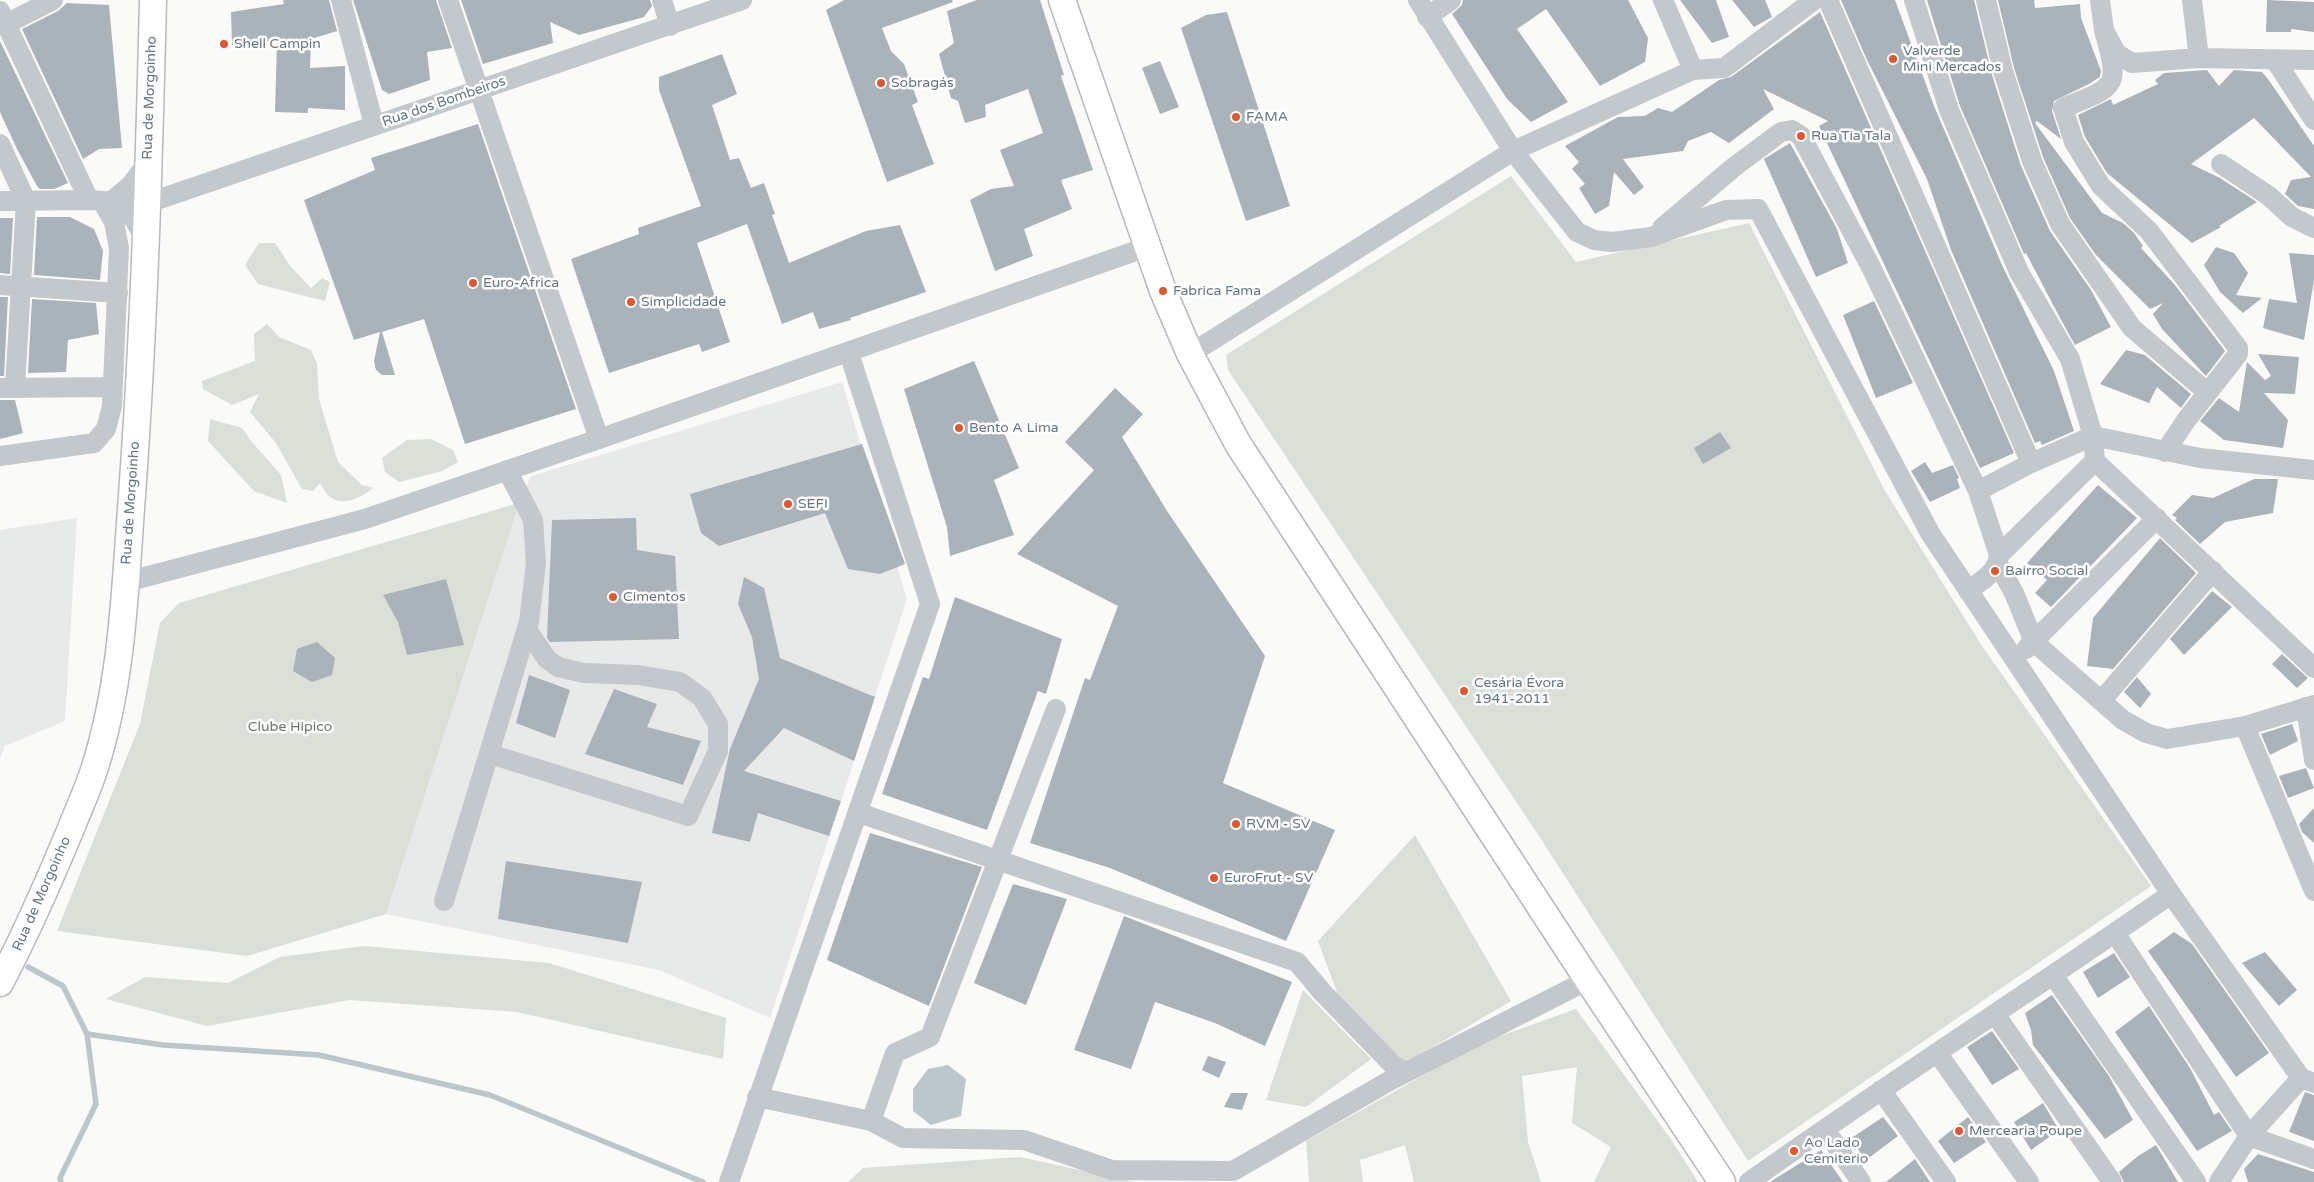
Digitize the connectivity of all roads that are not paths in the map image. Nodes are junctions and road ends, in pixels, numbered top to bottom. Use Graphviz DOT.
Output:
graph roads {
  1 [pos="53,0"];
  2 [pos="149,0"];
  3 [pos="341,0"];
  4 [pos="448,0"];
  5 [pos="662,0"];
  6 [pos="742,0"];
  7 [pos="1062,0"];
  8 [pos="1451,0"];
  9 [pos="1663,0"];
  10 [pos="1814,0"];
  11 [pos="1828,0"];
  12 [pos="1914,0"];
  13 [pos="1986,0"];
  14 [pos="2100,0"];
  15 [pos="2192,0"];
  16 [pos="1422,8"];
  17 [pos="3,17"];
  18 [pos="670,26"];
  19 [pos="2104,30"];
  20 [pos="2199,58"];
  21 [pos="2275,60"];
  22 [pos="2314,60"];
  23 [pos="1693,70"];
  24 [pos="478,90"];
  25 [pos="2314,120"];
  26 [pos="374,125"];
  27 [pos="0,144"];
  28 [pos="1513,150"];
  29 [pos="148,162"];
  30 [pos="2221,164"];
  31 [pos="0,200"];
  32 [pos="101,200"];
  33 [pos="26,201"];
  34 [pos="146,204"];
  35 [pos="2314,228"];
  36 [pos="1651,237"];
  37 [pos="146,242"];
  38 [pos="1147,248"];
  39 [pos="0,285"];
  40 [pos="21,286"];
  41 [pos="118,293"];
  42 [pos="849,353"];
  43 [pos="1190,354"];
  44 [pos="8,388"];
  45 [pos="112,388"];
  46 [pos="2208,392"];
  47 [pos="2093,436"];
  48 [pos="599,439"];
  49 [pos="2165,452"];
  50 [pos="0,456"];
  51 [pos="2095,461"];
  52 [pos="2030,463"];
  53 [pos="507,470"];
  54 [pos="2314,470"];
  55 [pos="1978,491"];
  56 [pos="2157,518"];
  57 [pos="1998,559"];
  58 [pos="2213,571"];
  59 [pos="126,582"];
  60 [pos="1968,591"];
  61 [pos="527,630"];
  62 [pos="2034,642"];
  63 [pos="2015,659"];
  64 [pos="2314,668"];
  65 [pos="2101,701"];
  66 [pos="2310,706"];
  67 [pos="1056,709"];
  68 [pos="2245,726"];
  69 [pos="490,754"];
  70 [pos="2314,760"];
  71 [pos="859,813"];
  72 [pos="998,860"];
  73 [pos="2314,891"];
  74 [pos="2171,894"];
  75 [pos="444,901"];
  76 [pos="2115,933"];
  77 [pos="2053,975"];
  78 [pos="1588,980"];
  79 [pos="0,982"];
  80 [pos="1995,1014"];
  81 [pos="1938,1054"];
  82 [pos="1404,1073"];
  83 [pos="2308,1080"];
  84 [pos="1881,1090"];
  85 [pos="757,1097"];
  86 [pos="871,1121"];
  87 [pos="1825,1129"];
  88 [pos="2249,1136"];
  89 [pos="2314,1159"];
  90 [pos="1759,1179"];
  91 [pos="729,1182"];
  92 [pos="1722,1182"];
  93 [pos="1861,1182"];
  94 [pos="1946,1182"];
  95 [pos="2029,1182"];
  96 [pos="2112,1182"];
  97 [pos="2196,1182"];
  98 [pos="2219,1182"];
  1 -- 17 [label="street"];
  2 -- 29 [label="main road, Rua de Morgoinho"];
  3 -- 26 [label="street"];
  4 -- 24 [label="street"];
  5 -- 18 [label="street"];
  6 -- 18 [label="street, Rua dos Bombeiros"];
  7 -- 38 [label="main road"];
  8 -- 16 [label="street"];
  9 -- 23 [label="street"];
  10 -- 23 [label="street"];
  11 -- 52 [label="street"];
  12 -- 47 [label="street"];
  13 -- 46 [label="street"];
  14 -- 19 [label="street"];
  15 -- 20 [label="street"];
  16 -- 28 [label="street"];
  17 -- 32 [label="street"];
  18 -- 24 [label="street, Rua dos Bombeiros"];
  19 -- 20 [label="street"];
  19 -- 46 [label="street"];
  20 -- 21 [label="street"];
  21 -- 22 [label="street"];
  21 -- 25 [label="street"];
  23 -- 28 [label="street"];
  24 -- 26 [label="street, Rua dos Bombeiros"];
  24 -- 48 [label="street"];
  26 -- 34 [label="street, Rua dos Bombeiros"];
  27 -- 33 [label="street"];
  28 -- 36 [label="street"];
  28 -- 43 [label="street"];
  29 -- 32 [label="street"];
  29 -- 34 [label="main road, Rua de Morgoinho"];
  30 -- 35 [label="street"];
  31 -- 33 [label="street"];
  32 -- 33 [label="street"];
  32 -- 34 [label="street"];
  32 -- 37 [label="street"];
  32 -- 41 [label="street"];
  33 -- 40 [label="street"];
  34 -- 37 [label="main road, Rua de Morgoinho"];
  36 -- 55 [label="street"];
  36 -- 60 [label="street"];
  37 -- 59 [label="main road, Rua de Morgoinho"];
  38 -- 42 [label="street"];
  38 -- 43 [label="main road"];
  39 -- 40 [label="street"];
  40 -- 41 [label="street"];
  40 -- 44 [label="street"];
  41 -- 45 [label="street"];
  42 -- 48 [label="street"];
  42 -- 71 [label="street"];
  43 -- 78 [label="main road"];
  44 -- 45 [label="street"];
  45 -- 50 [label="street"];
  46 -- 49 [label="street"];
  47 -- 49 [label="street"];
  47 -- 51 [label="street"];
  47 -- 52 [label="street"];
  48 -- 53 [label="street"];
  49 -- 54 [label="street"];
  51 -- 56 [label="street"];
  51 -- 57 [label="street"];
  52 -- 55 [label="street"];
  53 -- 59 [label="street"];
  53 -- 61 [label="street"];
  55 -- 57 [label="street"];
  56 -- 58 [label="street"];
  56 -- 62 [label="street"];
  57 -- 60 [label="street"];
  57 -- 62 [label="street"];
  58 -- 64 [label="street"];
  58 -- 65 [label="street"];
  59 -- 79 [label="main road, Rua de Morgoinho"];
  60 -- 63 [label="street"];
  61 -- 69 [label="street"];
  61 -- 69 [label="street"];
  62 -- 63 [label="street"];
  62 -- 65 [label="street"];
  63 -- 74 [label="street"];
  65 -- 68 [label="street"];
  66 -- 68 [label="street"];
  66 -- 70 [label="street"];
  67 -- 72 [label="street"];
  68 -- 73 [label="street"];
  69 -- 75 [label="street"];
  71 -- 72 [label="street"];
  71 -- 85 [label="street"];
  72 -- 82 [label="street"];
  72 -- 86 [label="street"];
  74 -- 76 [label="street"];
  74 -- 83 [label="street"];
  76 -- 77 [label="street"];
  76 -- 88 [label="street"];
  77 -- 80 [label="street"];
  77 -- 97 [label="street"];
  78 -- 82 [label="street"];
  78 -- 92 [label="main road"];
  80 -- 81 [label="street"];
  80 -- 96 [label="street"];
  81 -- 84 [label="street"];
  81 -- 95 [label="street"];
  82 -- 86 [label="street"];
  83 -- 88 [label="street"];
  84 -- 87 [label="street"];
  84 -- 94 [label="street"];
  85 -- 86 [label="street"];
  85 -- 91 [label="street"];
  87 -- 90 [label="street"];
  87 -- 93 [label="street"];
  88 -- 89 [label="street"];
  88 -- 98 [label="street"];
}
